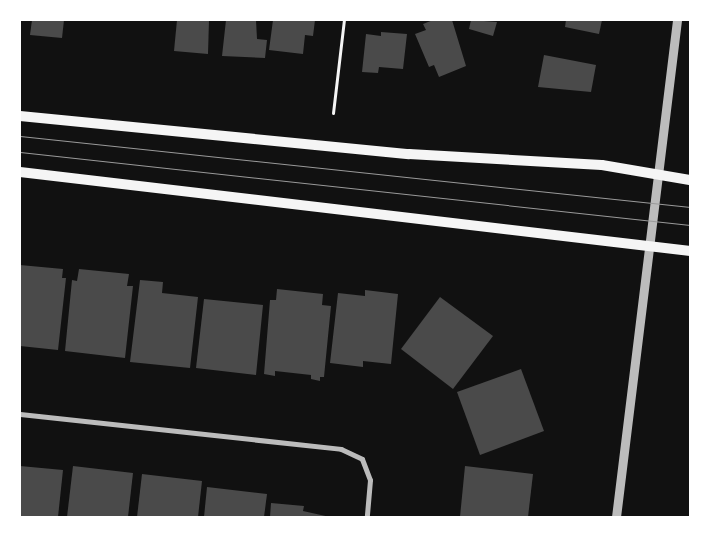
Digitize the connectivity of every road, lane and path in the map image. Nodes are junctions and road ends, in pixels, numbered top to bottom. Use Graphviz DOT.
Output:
graph roads {
  1 [pos="344,20"];
  2 [pos="677,20"];
  3 [pos="333,113"];
  4 [pos="20,116"];
  5 [pos="20,172"];
  6 [pos="657,175"];
  7 [pos="690,180"];
  8 [pos="647,246"];
  9 [pos="690,251"];
  10 [pos="20,414"];
  11 [pos="367,517"];
  12 [pos="616,517"];
  1 -- 3 [label="path"];
  2 -- 6 [label="street"];
  4 -- 6 [label="main road"];
  5 -- 8 [label="main road"];
  6 -- 7 [label="main road"];
  6 -- 8 [label="street"];
  8 -- 9 [label="main road"];
  8 -- 12 [label="street"];
  10 -- 11 [label="street"];
}
